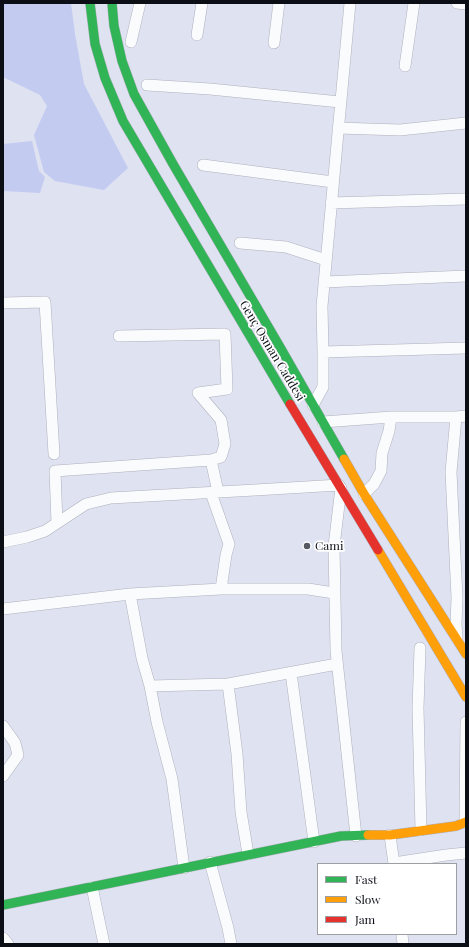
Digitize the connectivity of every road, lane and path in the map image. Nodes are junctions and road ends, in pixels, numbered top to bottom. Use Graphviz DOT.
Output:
graph roads {
  1 [pos="90,3"];
  2 [pos="112,3"];
  3 [pos="140,3"];
  4 [pos="202,3"];
  5 [pos="278,3"];
  6 [pos="350,3"];
  7 [pos="414,3"];
  8 [pos="457,3"];
  9 [pos="466,4"];
  10 [pos="197,35"];
  11 [pos="131,42"];
  12 [pos="274,42"];
  13 [pos="405,66"];
  14 [pos="147,85"];
  15 [pos="340,102"];
  16 [pos="466,123"];
  17 [pos="338,128"];
  18 [pos="204,165"];
  19 [pos="333,182"];
  20 [pos="466,199"];
  21 [pos="331,203"];
  22 [pos="240,243"];
  23 [pos="326,260"];
  24 [pos="466,276"];
  25 [pos="324,282"];
  26 [pos="3,303"];
  27 [pos="119,336"];
  28 [pos="466,348"];
  29 [pos="323,352"];
  30 [pos="313,405"];
  31 [pos="391,417"];
  32 [pos="461,417"];
  33 [pos="323,422"];
  34 [pos="54,454"];
  35 [pos="212,460"];
  36 [pos="340,486"];
  37 [pos="214,492"];
  38 [pos="364,494"];
  39 [pos="57,523"];
  40 [pos="3,542"];
  41 [pos="221,588"];
  42 [pos="334,593"];
  43 [pos="130,594"];
  44 [pos="3,609"];
  45 [pos="457,639"];
  46 [pos="420,648"];
  47 [pos="466,654"];
  48 [pos="337,664"];
  49 [pos="290,673"];
  50 [pos="228,684"];
  51 [pos="150,686"];
  52 [pos="466,698"];
  53 [pos="466,722"];
  54 [pos="3,726"];
  55 [pos="3,776"];
  56 [pos="465,822"];
  57 [pos="421,830"];
  58 [pos="390,835"];
  59 [pos="356,836"];
  60 [pos="314,842"];
  61 [pos="466,853"];
  62 [pos="248,854"];
  63 [pos="210,862"];
  64 [pos="394,863"];
  65 [pos="400,863"];
  66 [pos="184,868"];
  67 [pos="92,887"];
  68 [pos="3,905"];
  69 [pos="3,938"];
  70 [pos="8,944"];
  71 [pos="104,944"];
  72 [pos="231,944"];
  1 -- 36 [label="main road, Genç Osman Caddesi"];
  2 -- 30 [label="main road, Genç Osman Caddesi"];
  3 -- 11 [label="street"];
  4 -- 10 [label="street"];
  5 -- 12 [label="street"];
  6 -- 15 [label="street"];
  7 -- 13 [label="street"];
  8 -- 9 [label="street"];
  14 -- 15 [label="street"];
  15 -- 17 [label="street"];
  16 -- 17 [label="street"];
  17 -- 19 [label="street"];
  18 -- 19 [label="street"];
  19 -- 21 [label="street"];
  20 -- 21 [label="street"];
  21 -- 23 [label="street"];
  22 -- 23 [label="street"];
  23 -- 25 [label="street"];
  24 -- 25 [label="street"];
  25 -- 29 [label="street"];
  26 -- 34 [label="street"];
  27 -- 35 [label="street"];
  28 -- 29 [label="street"];
  29 -- 30 [label="street"];
  30 -- 33 [label="main road, Genç Osman Caddesi"];
  31 -- 32 [label="street"];
  31 -- 33 [label="street"];
  31 -- 38 [label="street"];
  32 -- 45 [label="street"];
  33 -- 38 [label="main road, Genç Osman Caddesi"];
  35 -- 37 [label="street"];
  35 -- 39 [label="street"];
  36 -- 37 [label="street"];
  36 -- 42 [label="street"];
  36 -- 52 [label="main road, Genç Osman Caddesi"];
  37 -- 39 [label="street"];
  37 -- 41 [label="street"];
  38 -- 45 [label="main road, Genç Osman Caddesi"];
  39 -- 40 [label="street"];
  41 -- 42 [label="street"];
  41 -- 43 [label="street"];
  42 -- 48 [label="street"];
  43 -- 44 [label="street"];
  43 -- 51 [label="street"];
  45 -- 47 [label="main road, Genç Osman Caddesi"];
  46 -- 57 [label="street"];
  48 -- 49 [label="street"];
  48 -- 59 [label="street"];
  49 -- 50 [label="street"];
  49 -- 60 [label="street"];
  50 -- 51 [label="street"];
  50 -- 62 [label="street"];
  51 -- 66 [label="street"];
  53 -- 56 [label="street"];
  54 -- 55 [label="street"];
  56 -- 57 [label="main road"];
  57 -- 58 [label="main road"];
  58 -- 59 [label="main road"];
  58 -- 64 [label="street"];
  59 -- 60 [label="main road"];
  60 -- 62 [label="main road"];
  61 -- 65 [label="street"];
  62 -- 63 [label="main road"];
  63 -- 66 [label="main road"];
  63 -- 72 [label="street"];
  66 -- 67 [label="main road"];
  67 -- 68 [label="main road"];
  67 -- 71 [label="street"];
  69 -- 70 [label="street"];
}
